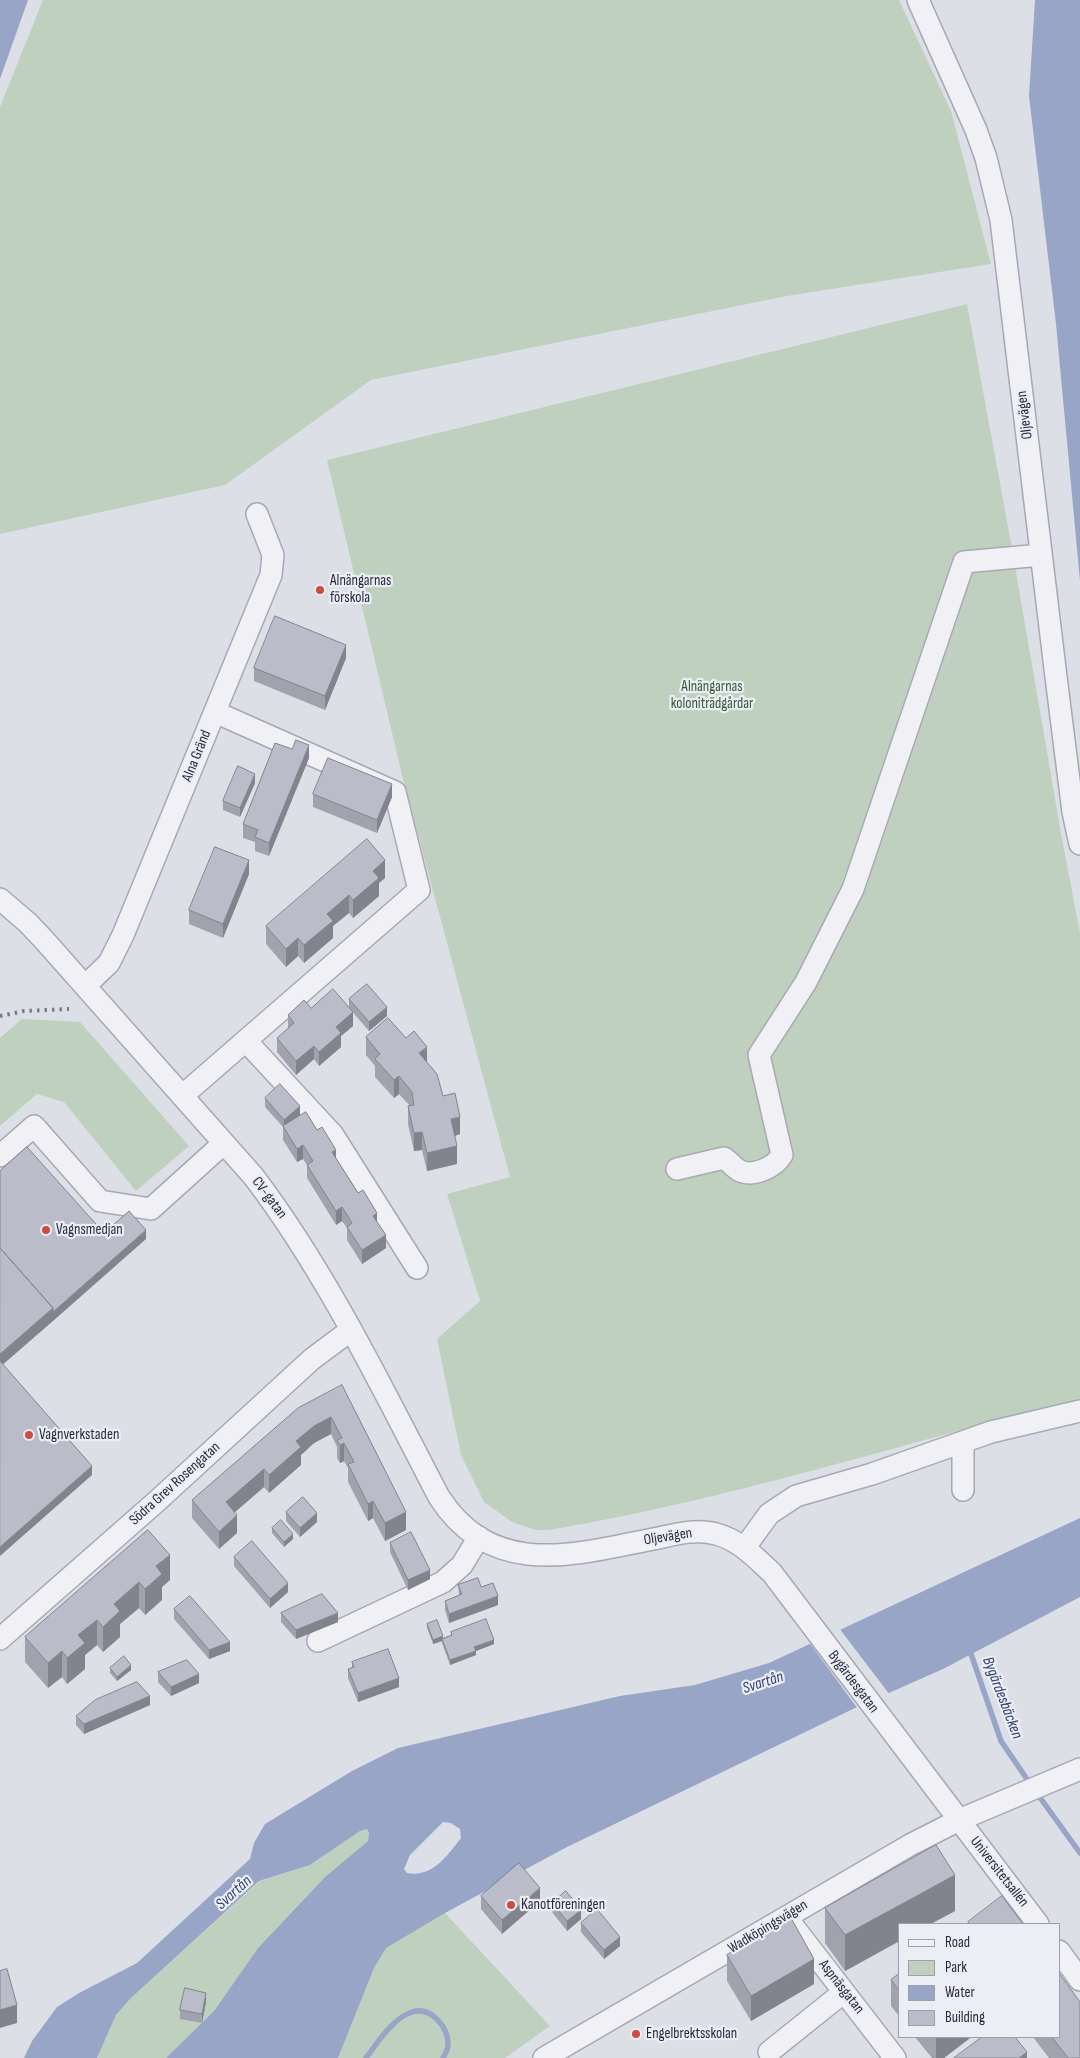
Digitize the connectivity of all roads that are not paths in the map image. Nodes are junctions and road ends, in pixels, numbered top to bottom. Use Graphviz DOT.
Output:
graph roads {
  1 [pos="918,0"];
  2 [pos="257,514"];
  3 [pos="1041,556"];
  4 [pos="215,712"];
  5 [pos="1080,844"];
  6 [pos="0,899"];
  7 [pos="85,986"];
  8 [pos="246,1041"];
  9 [pos="182,1096"];
  10 [pos="224,1144"];
  11 [pos="0,1156"];
  12 [pos="677,1169"];
  13 [pos="416,1268"];
  14 [pos="351,1330"];
  15 [pos="1080,1411"];
  16 [pos="963,1442"];
  17 [pos="964,1490"];
  18 [pos="479,1537"];
  19 [pos="745,1548"];
  20 [pos="0,1639"];
  21 [pos="318,1641"];
  22 [pos="1080,1769"];
  23 [pos="959,1820"];
  24 [pos="786,1917"];
  25 [pos="1037,1923"];
  26 [pos="1060,1953"];
  27 [pos="1080,1980"];
  28 [pos="844,1992"];
  29 [pos="769,2052"];
  30 [pos="544,2058"];
  31 [pos="895,2058"];
  1 -- 3 [label="street, Oljevägen"];
  2 -- 4 [label="street, Alna Gränd"];
  3 -- 5 [label="street, Oljevägen"];
  3 -- 12 [label="street"];
  4 -- 7 [label="street, Alna Gränd"];
  4 -- 8 [label="street"];
  6 -- 7 [label="street, CV-gatan"];
  7 -- 9 [label="street, CV-gatan"];
  8 -- 9 [label="street"];
  8 -- 13 [label="street"];
  9 -- 10 [label="street, CV-gatan"];
  10 -- 11 [label="street"];
  10 -- 14 [label="street, CV-gatan"];
  14 -- 18 [label="street, CV-gatan"];
  14 -- 20 [label="street, Södra Grev Rosengatan"];
  15 -- 16 [label="street"];
  16 -- 17 [label="street"];
  16 -- 19 [label="street"];
  18 -- 19 [label="street, Oljevägen"];
  18 -- 21 [label="street"];
  19 -- 23 [label="street, Bygärdesgatan"];
  22 -- 23 [label="street, Wadköpingsvägen"];
  23 -- 24 [label="street, Wadköpingsvägen"];
  23 -- 25 [label="street, Universitetsallén"];
  24 -- 28 [label="street, Aspnäsgatan"];
  24 -- 30 [label="street, Wadköpingsvägen"];
  26 -- 27 [label="street"];
  28 -- 29 [label="street"];
  28 -- 31 [label="street, Aspnäsgatan"];
}
